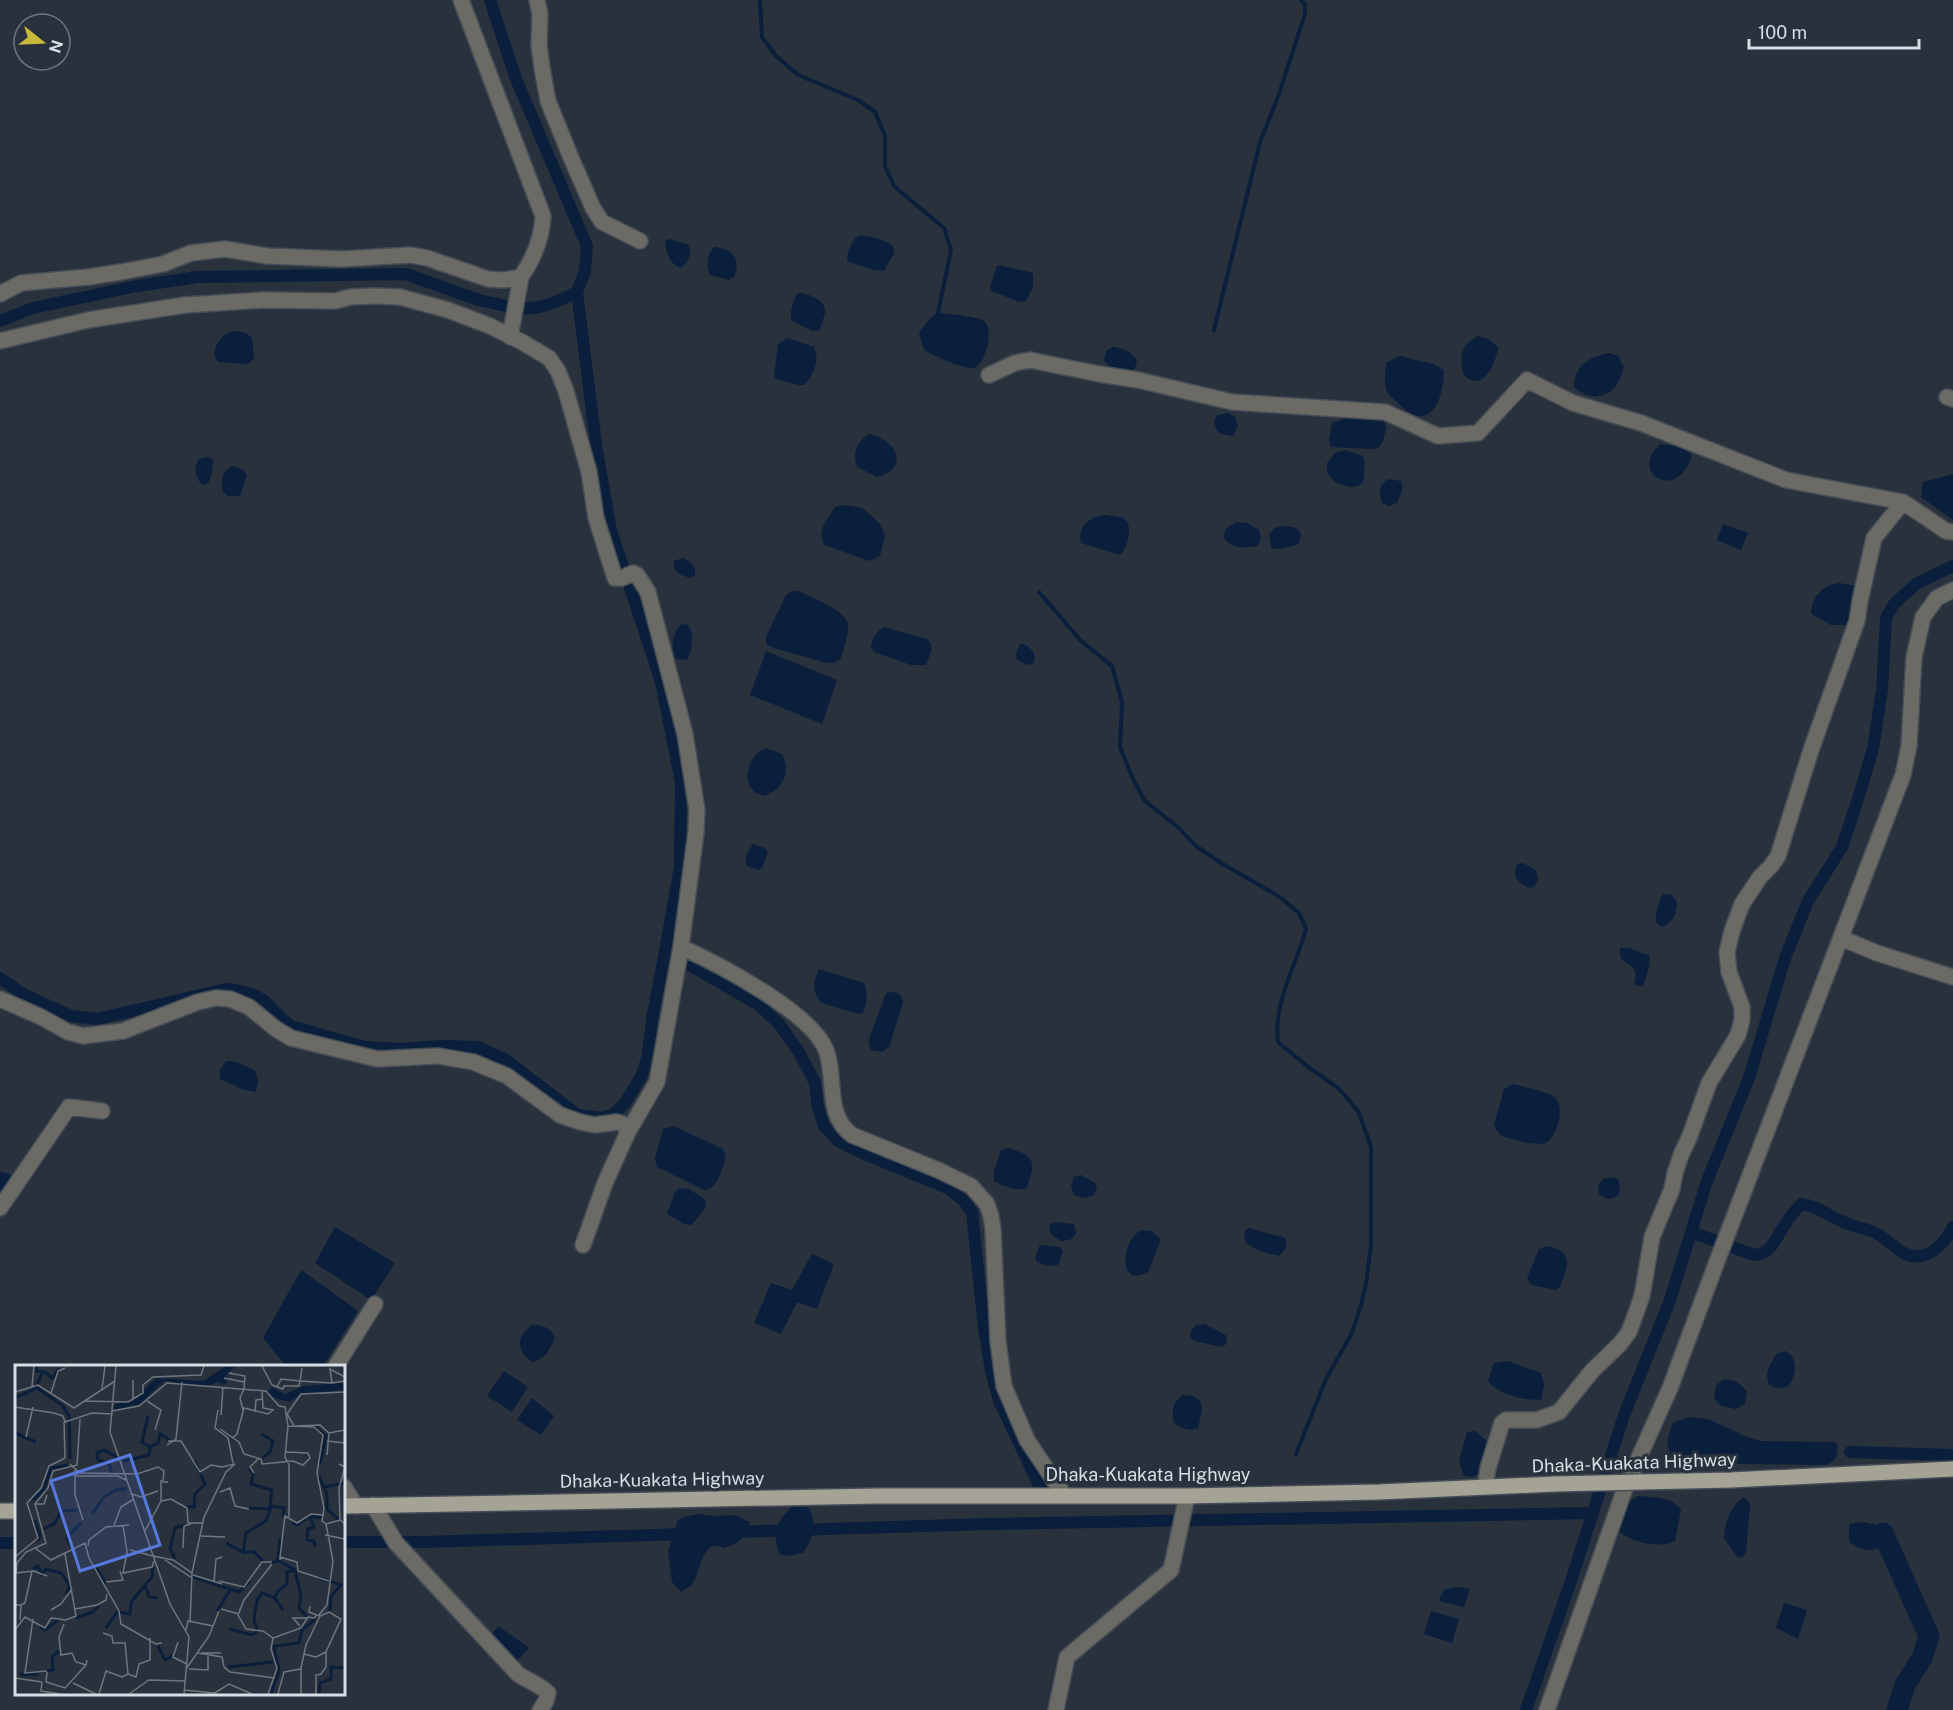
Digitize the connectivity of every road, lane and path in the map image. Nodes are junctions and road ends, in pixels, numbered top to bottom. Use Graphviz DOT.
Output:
graph roads {
  1 [pos="461,0"];
  2 [pos="537,0"];
  3 [pos="640,241"];
  4 [pos="521,277"];
  5 [pos="0,294"];
  6 [pos="510,337"];
  7 [pos="0,341"];
  8 [pos="989,375"];
  9 [pos="1903,502"];
  10 [pos="1953,532"];
  11 [pos="1953,591"];
  12 [pos="1841,938"];
  13 [pos="681,947"];
  14 [pos="1953,977"];
  15 [pos="0,999"];
  16 [pos="102,1111"];
  17 [pos="628,1132"];
  18 [pos="0,1208"];
  19 [pos="583,1245"];
  20 [pos="375,1304"];
  21 [pos="337,1365"];
  22 [pos="1953,1469"];
  23 [pos="1485,1487"];
  24 [pos="345,1490"];
  25 [pos="1064,1495"];
  26 [pos="1186,1496"];
  27 [pos="350,1506"];
  28 [pos="373,1506"];
  29 [pos="540,1710"];
  30 [pos="1056,1710"];
  31 [pos="1546,1710"];
  1 -- 4 [label="street"];
  2 -- 3 [label="street"];
  4 -- 5 [label="street"];
  4 -- 6 [label="street"];
  6 -- 7 [label="street"];
  6 -- 13 [label="street"];
  8 -- 9 [label="street"];
  9 -- 10 [label="street"];
  9 -- 23 [label="street"];
  11 -- 12 [label="street"];
  12 -- 14 [label="street"];
  12 -- 31 [label="street"];
  13 -- 17 [label="street"];
  13 -- 25 [label="street"];
  15 -- 17 [label="street"];
  16 -- 18 [label="street"];
  17 -- 19 [label="street"];
  20 -- 21 [label="street"];
  22 -- 23 [label="main road, Dhaka-Kuakata Highway, bridge"];
  23 -- 26 [label="main road, Dhaka-Kuakata Highway"];
  24 -- 27 [label="street"];
  25 -- 26 [label="main road, Dhaka-Kuakata Highway"];
  25 -- 28 [label="main road, Dhaka-Kuakata Highway"];
  26 -- 30 [label="street"];
  27 -- 28 [label="main road, Dhaka-Kuakata Highway"];
  28 -- 29 [label="street"];
}
